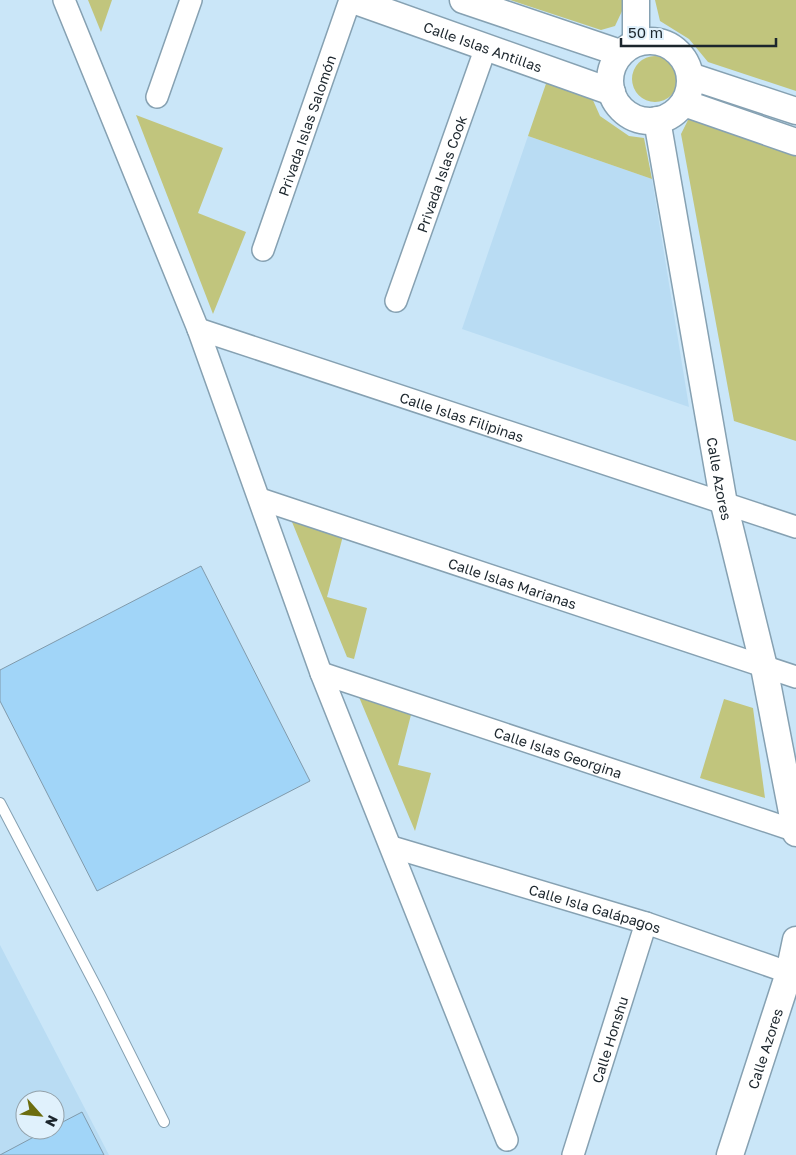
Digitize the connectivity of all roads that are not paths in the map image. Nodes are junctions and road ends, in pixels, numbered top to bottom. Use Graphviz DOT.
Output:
graph roads {
  1 [pos="64,0"];
  2 [pos="191,0"];
  3 [pos="351,0"];
  4 [pos="463,0"];
  5 [pos="636,0"];
  6 [pos="486,47"];
  7 [pos="628,48"];
  8 [pos="690,76"];
  9 [pos="612,92"];
  10 [pos="157,97"];
  11 [pos="684,103"];
  12 [pos="796,111"];
  13 [pos="657,120"];
  14 [pos="796,142"];
  15 [pos="263,250"];
  16 [pos="396,301"];
  17 [pos="198,329"];
  18 [pos="260,499"];
  19 [pos="724,504"];
  20 [pos="796,527"];
  21 [pos="764,667"];
  22 [pos="321,673"];
  23 [pos="796,677"];
  24 [pos="0,802"];
  25 [pos="796,832"];
  26 [pos="392,847"];
  27 [pos="646,923"];
  28 [pos="796,940"];
  29 [pos="793,974"];
  30 [pos="164,1122"];
  31 [pos="508,1140"];
  32 [pos="573,1155"];
  33 [pos="730,1155"];
  1 -- 17 [label="street"];
  2 -- 10 [label="street"];
  3 -- 6 [label="street, Calle Islas Antillas"];
  3 -- 15 [label="street, Privada Islas Salomón"];
  4 -- 7 [label="street"];
  5 -- 7 [label="street"];
  6 -- 9 [label="street, Calle Islas Antillas"];
  6 -- 16 [label="street, Privada Islas Cook"];
  7 -- 8 [label="street"];
  7 -- 9 [label="street"];
  8 -- 11 [label="street"];
  8 -- 12 [label="street"];
  9 -- 13 [label="street"];
  11 -- 13 [label="street"];
  11 -- 14 [label="street"];
  13 -- 19 [label="street, Calle Azores"];
  17 -- 18 [label="street"];
  17 -- 19 [label="street, Calle Islas Filipinas"];
  18 -- 21 [label="street, Calle Islas Marianas"];
  18 -- 22 [label="street"];
  19 -- 20 [label="street, Calle Islas Filipinas"];
  19 -- 21 [label="street, Calle Azores"];
  21 -- 23 [label="street, Calle Islas Marianas"];
  21 -- 25 [label="street, Calle Azores"];
  22 -- 25 [label="street, Calle Islas Georgina"];
  22 -- 26 [label="street"];
  24 -- 30 [label="lane"];
  26 -- 27 [label="street, Calle Isla Galápagos"];
  26 -- 31 [label="street"];
  27 -- 29 [label="street, Calle Isla Galápagos"];
  27 -- 32 [label="street, Calle Honshu"];
  28 -- 29 [label="street, Calle Azores"];
  29 -- 33 [label="street, Calle Azores"];
}
